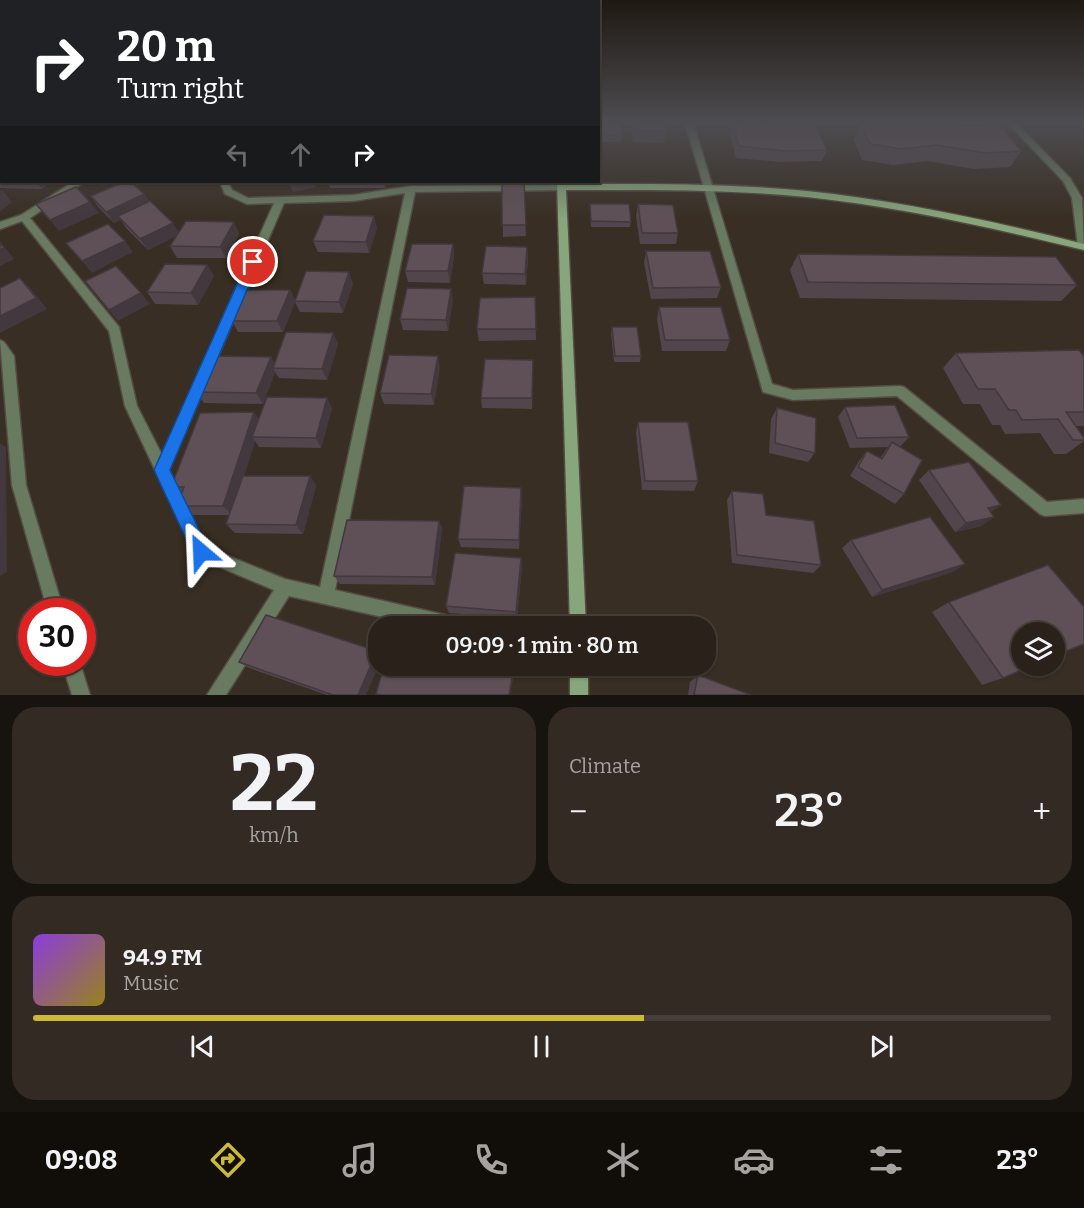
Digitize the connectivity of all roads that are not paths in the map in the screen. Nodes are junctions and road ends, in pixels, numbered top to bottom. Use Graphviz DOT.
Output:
graph roads {
  1 [pos="698,154"];
  2 [pos="1042,154"];
  3 [pos="78,183"];
  4 [pos="224,183"];
  5 [pos="561,184"];
  6 [pos="708,188"];
  7 [pos="411,189"];
  8 [pos="280,200"];
  9 [pos="24,217"];
  10 [pos="0,226"];
  11 [pos="1084,247"];
  12 [pos="0,345"];
  13 [pos="162,470"];
  14 [pos="1084,506"];
  15 [pos="285,587"];
  16 [pos="326,597"];
  17 [pos="52,598"];
  18 [pos="413,616"];
  19 [pos="578,616"];
  20 [pos="75,676"];
  21 [pos="579,676"];
  22 [pos="81,695"];
  23 [pos="216,695"];
  24 [pos="579,695"];
  1 -- 6 [label="street"];
  2 -- 11 [label="street"];
  3 -- 9 [label="street"];
  4 -- 8 [label="street"];
  5 -- 6 [label="street"];
  5 -- 7 [label="street"];
  5 -- 19 [label="street"];
  6 -- 11 [label="street"];
  6 -- 14 [label="street"];
  7 -- 8 [label="street"];
  7 -- 16 [label="street"];
  8 -- 13 [label="street"];
  9 -- 10 [label="street"];
  9 -- 13 [label="street"];
  12 -- 17 [label="street"];
  13 -- 15 [label="street"];
  15 -- 16 [label="street"];
  15 -- 23 [label="street"];
  16 -- 18 [label="street"];
  20 -- 22 [label="street"];
  21 -- 24 [label="street"];
}
